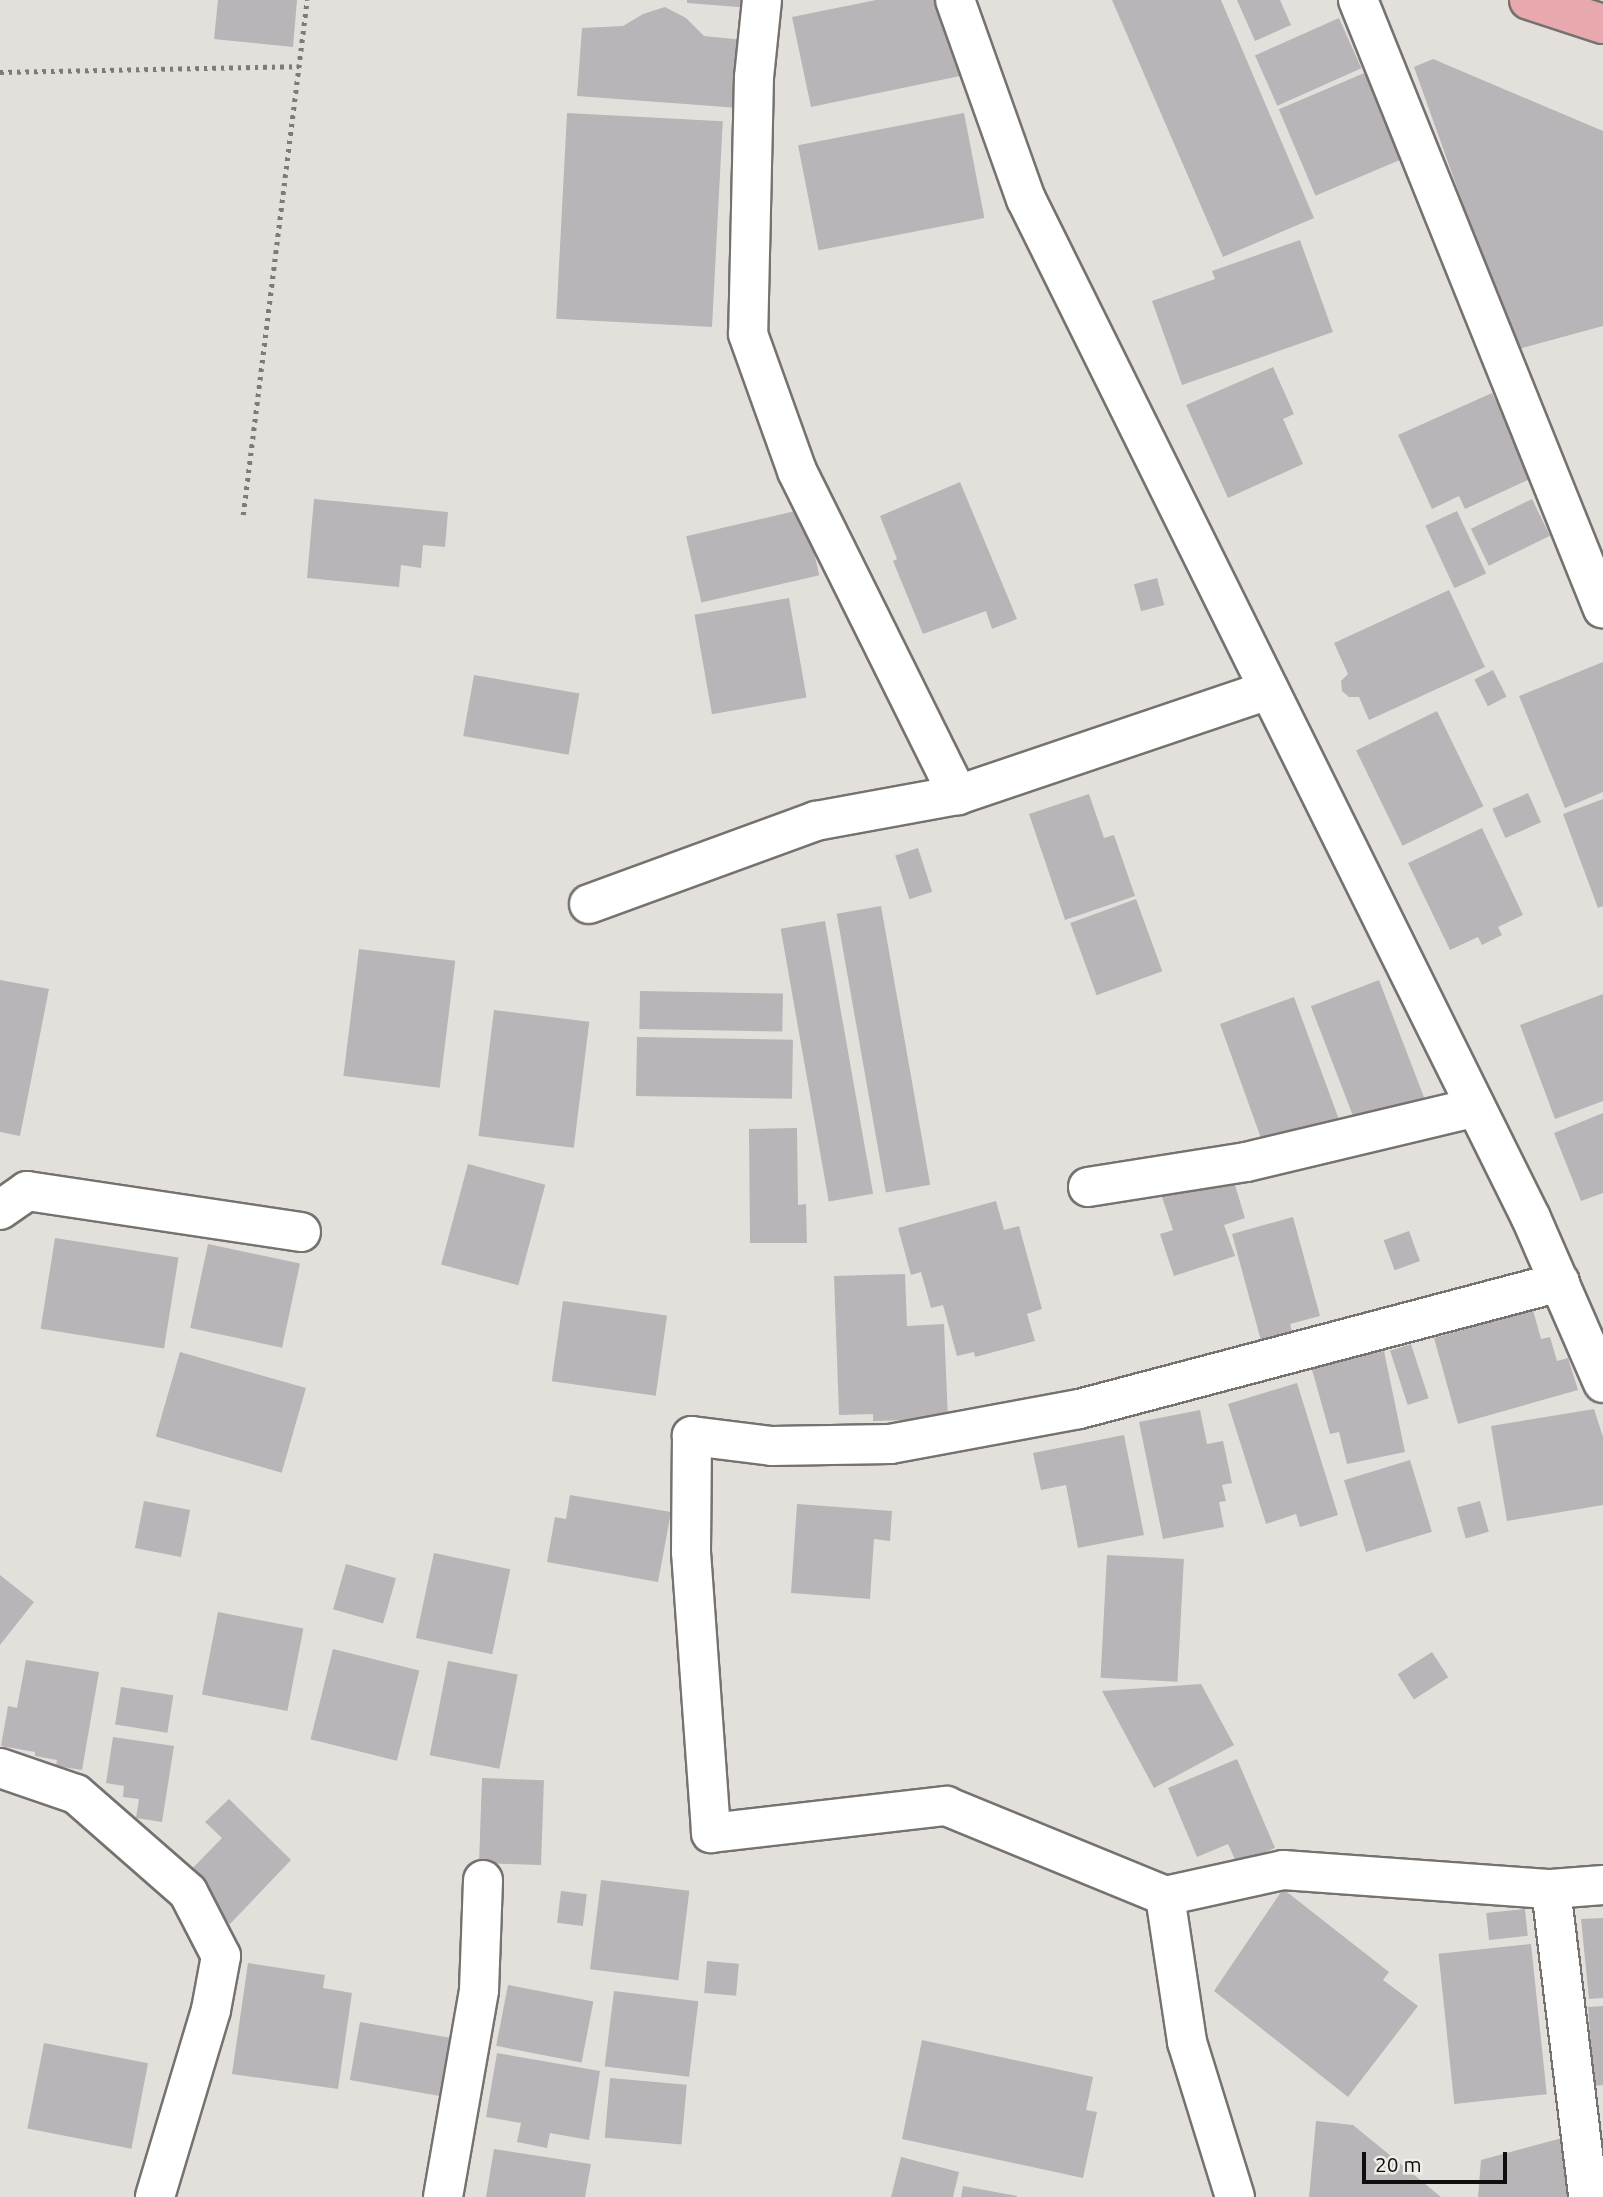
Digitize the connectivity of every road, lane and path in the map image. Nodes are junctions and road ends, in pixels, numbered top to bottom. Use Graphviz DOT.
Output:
graph roads {
  1 [pos="307,0"];
  2 [pos="762,0"];
  3 [pos="956,0"];
  4 [pos="1358,0"];
  5 [pos="1529,0"];
  6 [pos="1603,24"];
  7 [pos="299,66"];
  8 [pos="0,72"];
  9 [pos="243,515"];
  10 [pos="1603,610"];
  11 [pos="1269,690"];
  12 [pos="958,795"];
  13 [pos="589,904"];
  14 [pos="1476,1107"];
  15 [pos="1088,1187"];
  16 [pos="0,1210"];
  17 [pos="301,1232"];
  18 [pos="1560,1282"];
  19 [pos="1603,1383"];
  20 [pos="0,1769"];
  21 [pos="483,1880"];
  22 [pos="1603,1885"];
  23 [pos="1551,1889"];
  24 [pos="1165,1896"];
  25 [pos="155,2197"];
  26 [pos="443,2197"];
  27 [pos="1235,2197"];
  28 [pos="1588,2197"];
  1 -- 7 [label="path"];
  2 -- 12 [label="street"];
  3 -- 11 [label="street"];
  4 -- 10 [label="street"];
  5 -- 6 [label="main road"];
  7 -- 8 [label="path"];
  7 -- 9 [label="path"];
  11 -- 12 [label="street"];
  11 -- 14 [label="street"];
  12 -- 13 [label="street"];
  14 -- 15 [label="street"];
  14 -- 18 [label="street"];
  16 -- 17 [label="street"];
  18 -- 19 [label="street"];
  18 -- 24 [label="street"];
  20 -- 25 [label="street"];
  21 -- 26 [label="street"];
  22 -- 23 [label="street"];
  23 -- 24 [label="street"];
  23 -- 28 [label="street"];
  24 -- 27 [label="street"];
}
